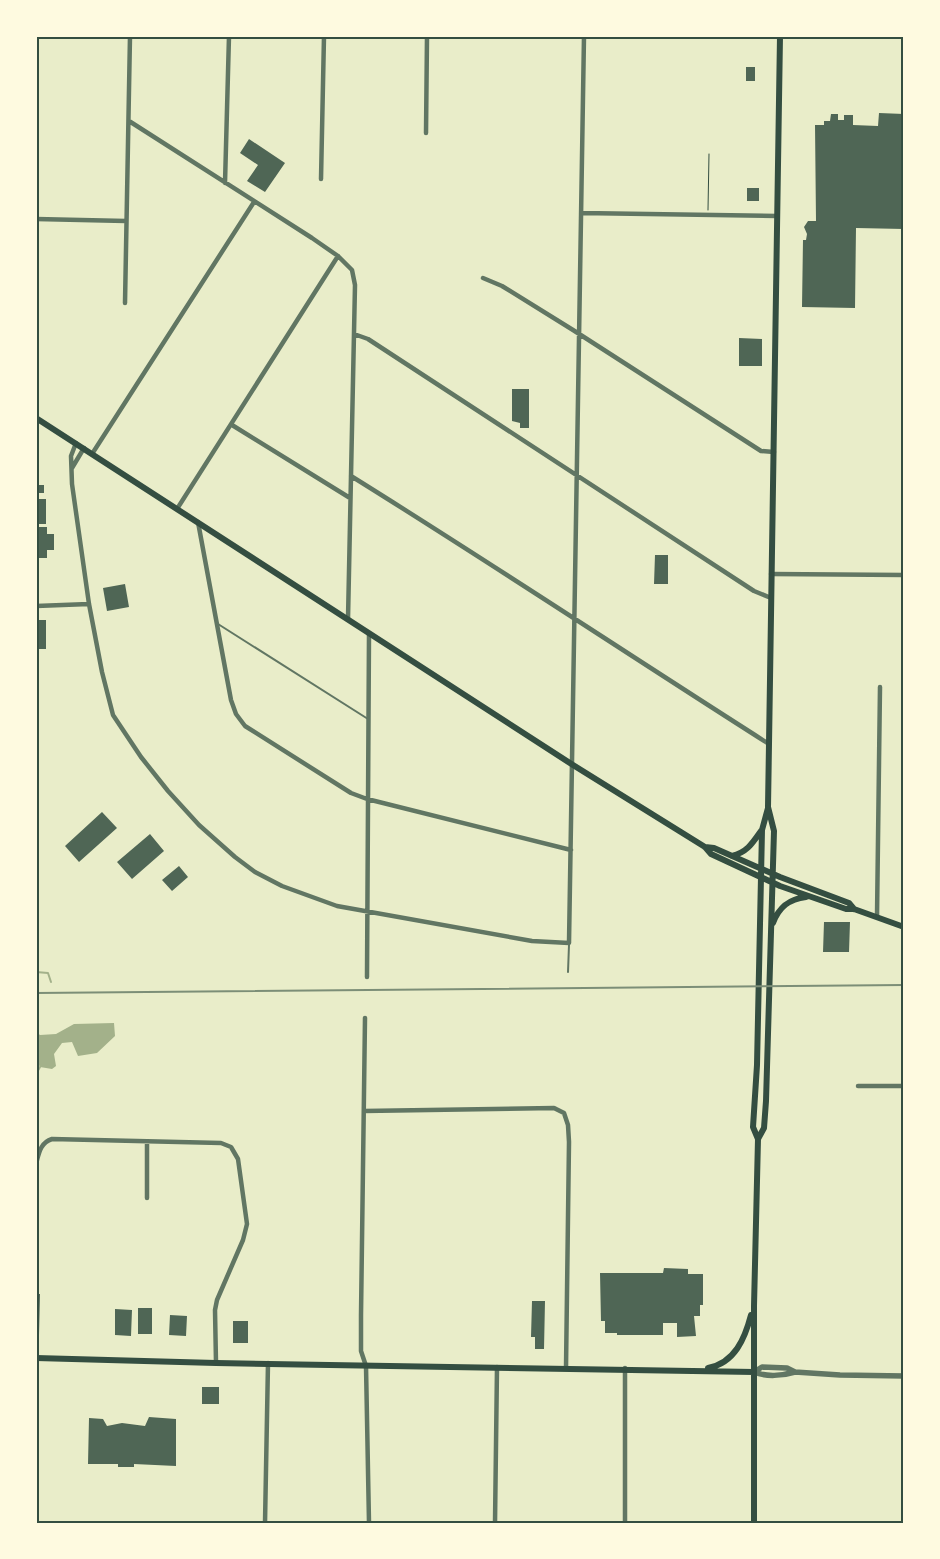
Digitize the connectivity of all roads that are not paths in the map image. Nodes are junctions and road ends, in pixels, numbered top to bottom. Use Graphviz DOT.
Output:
graph roads {
  1 [pos="130,36"];
  2 [pos="229,36"];
  3 [pos="324,36"];
  4 [pos="427,36"];
  5 [pos="584,36"];
  6 [pos="780,36"];
  7 [pos="129,122"];
  8 [pos="426,133"];
  9 [pos="321,179"];
  10 [pos="225,183"];
  11 [pos="254,202"];
  12 [pos="581,213"];
  13 [pos="778,216"];
  14 [pos="36,219"];
  15 [pos="126,221"];
  16 [pos="338,256"];
  17 [pos="483,278"];
  18 [pos="125,304"];
  19 [pos="579,333"];
  20 [pos="354,334"];
  21 [pos="36,418"];
  22 [pos="232,425"];
  23 [pos="76,443"];
  24 [pos="84,448"];
  25 [pos="774,452"];
  26 [pos="92,454"];
  27 [pos="72,469"];
  28 [pos="577,475"];
  29 [pos="351,476"];
  30 [pos="350,498"];
  31 [pos="177,509"];
  32 [pos="198,522"];
  33 [pos="771,574"];
  34 [pos="904,575"];
  35 [pos="771,598"];
  36 [pos="89,604"];
  37 [pos="36,606"];
  38 [pos="348,619"];
  39 [pos="575,620"];
  40 [pos="217,623"];
  41 [pos="369,633"];
  42 [pos="880,687"];
  43 [pos="368,719"];
  44 [pos="768,744"];
  45 [pos="573,765"];
  46 [pos="368,799"];
  47 [pos="768,807"];
  48 [pos="762,830"];
  49 [pos="705,847"];
  50 [pos="571,850"];
  51 [pos="732,856"];
  52 [pos="761,869"];
  53 [pos="773,874"];
  54 [pos="761,878"];
  55 [pos="772,883"];
  56 [pos="809,897"];
  57 [pos="854,909"];
  58 [pos="367,911"];
  59 [pos="877,917"];
  60 [pos="771,926"];
  61 [pos="904,927"];
  62 [pos="569,943"];
  63 [pos="568,972"];
  64 [pos="367,977"];
  65 [pos="365,1018"];
  66 [pos="858,1086"];
  67 [pos="904,1086"];
  68 [pos="364,1111"];
  69 [pos="758,1139"];
  70 [pos="147,1142"];
  71 [pos="36,1164"];
  72 [pos="147,1198"];
  73 [pos="754,1306"];
  74 [pos="36,1358"];
  75 [pos="216,1363"];
  76 [pos="268,1363"];
  77 [pos="366,1366"];
  78 [pos="497,1367"];
  79 [pos="566,1368"];
  80 [pos="625,1368"];
  81 [pos="697,1370"];
  82 [pos="754,1372"];
  83 [pos="904,1376"];
  84 [pos="265,1523"];
  85 [pos="369,1523"];
  86 [pos="495,1523"];
  87 [pos="624,1523"];
  88 [pos="754,1523"];
  1 -- 7 [label="street"];
  2 -- 10 [label="street"];
  3 -- 9 [label="street"];
  4 -- 8 [label="street"];
  5 -- 12 [label="street"];
  6 -- 13 [label="main road"];
  7 -- 10 [label="street"];
  7 -- 15 [label="street"];
  10 -- 11 [label="street"];
  11 -- 16 [label="street"];
  11 -- 26 [label="street"];
  12 -- 13 [label="street"];
  12 -- 19 [label="street"];
  13 -- 25 [label="main road"];
  14 -- 15 [label="street"];
  15 -- 18 [label="street"];
  16 -- 20 [label="street"];
  16 -- 22 [label="street"];
  17 -- 19 [label="street"];
  19 -- 25 [label="street"];
  19 -- 28 [label="street"];
  20 -- 28 [label="street"];
  20 -- 29 [label="street"];
  21 -- 23 [label="main road"];
  22 -- 30 [label="street"];
  22 -- 31 [label="street"];
  23 -- 24 [label="main road"];
  23 -- 27 [label="street"];
  24 -- 26 [label="main road"];
  24 -- 27 [label="street"];
  25 -- 33 [label="main road"];
  26 -- 31 [label="main road"];
  27 -- 36 [label="street"];
  28 -- 35 [label="street"];
  28 -- 39 [label="street"];
  29 -- 30 [label="street"];
  29 -- 39 [label="street"];
  30 -- 38 [label="street"];
  31 -- 32 [label="main road"];
  32 -- 38 [label="main road"];
  32 -- 40 [label="street"];
  33 -- 34 [label="street"];
  33 -- 35 [label="main road"];
  35 -- 44 [label="main road"];
  36 -- 37 [label="street"];
  36 -- 58 [label="street"];
  38 -- 41 [label="main road"];
  39 -- 44 [label="street"];
  39 -- 45 [label="street"];
  40 -- 43 [label="lane"];
  40 -- 46 [label="street"];
  41 -- 43 [label="street"];
  41 -- 45 [label="main road"];
  42 -- 59 [label="street"];
  43 -- 46 [label="street"];
  44 -- 47 [label="main road"];
  45 -- 49 [label="main road"];
  45 -- 50 [label="street"];
  46 -- 50 [label="street"];
  46 -- 58 [label="street"];
  47 -- 48 [label="main road"];
  47 -- 53 [label="main road"];
  48 -- 51 [label="main road"];
  48 -- 52 [label="main road"];
  49 -- 51 [label="main road"];
  49 -- 54 [label="main road"];
  50 -- 62 [label="street"];
  51 -- 52 [label="main road"];
  52 -- 53 [label="main road"];
  52 -- 54 [label="main road"];
  53 -- 55 [label="main road"];
  53 -- 57 [label="main road"];
  54 -- 55 [label="main road"];
  54 -- 69 [label="main road"];
  55 -- 56 [label="main road"];
  55 -- 60 [label="main road"];
  56 -- 57 [label="main road"];
  56 -- 60 [label="main road"];
  57 -- 59 [label="main road"];
  58 -- 62 [label="street"];
  58 -- 64 [label="street"];
  59 -- 61 [label="main road"];
  60 -- 69 [label="main road"];
  62 -- 63 [label="lane"];
  65 -- 68 [label="street"];
  66 -- 67 [label="street"];
  68 -- 77 [label="street"];
  68 -- 79 [label="street"];
  69 -- 73 [label="main road"];
  70 -- 71 [label="street"];
  70 -- 72 [label="street"];
  70 -- 75 [label="street"];
  73 -- 81 [label="main road"];
  73 -- 82 [label="main road"];
  74 -- 75 [label="main road"];
  75 -- 76 [label="main road"];
  76 -- 77 [label="main road"];
  76 -- 84 [label="street"];
  77 -- 78 [label="main road"];
  77 -- 85 [label="street"];
  78 -- 79 [label="main road"];
  78 -- 86 [label="street"];
  79 -- 80 [label="main road"];
  80 -- 81 [label="main road"];
  80 -- 87 [label="street"];
  81 -- 82 [label="main road"];
  82 -- 83 [label="street"];
  82 -- 88 [label="main road"];
}
